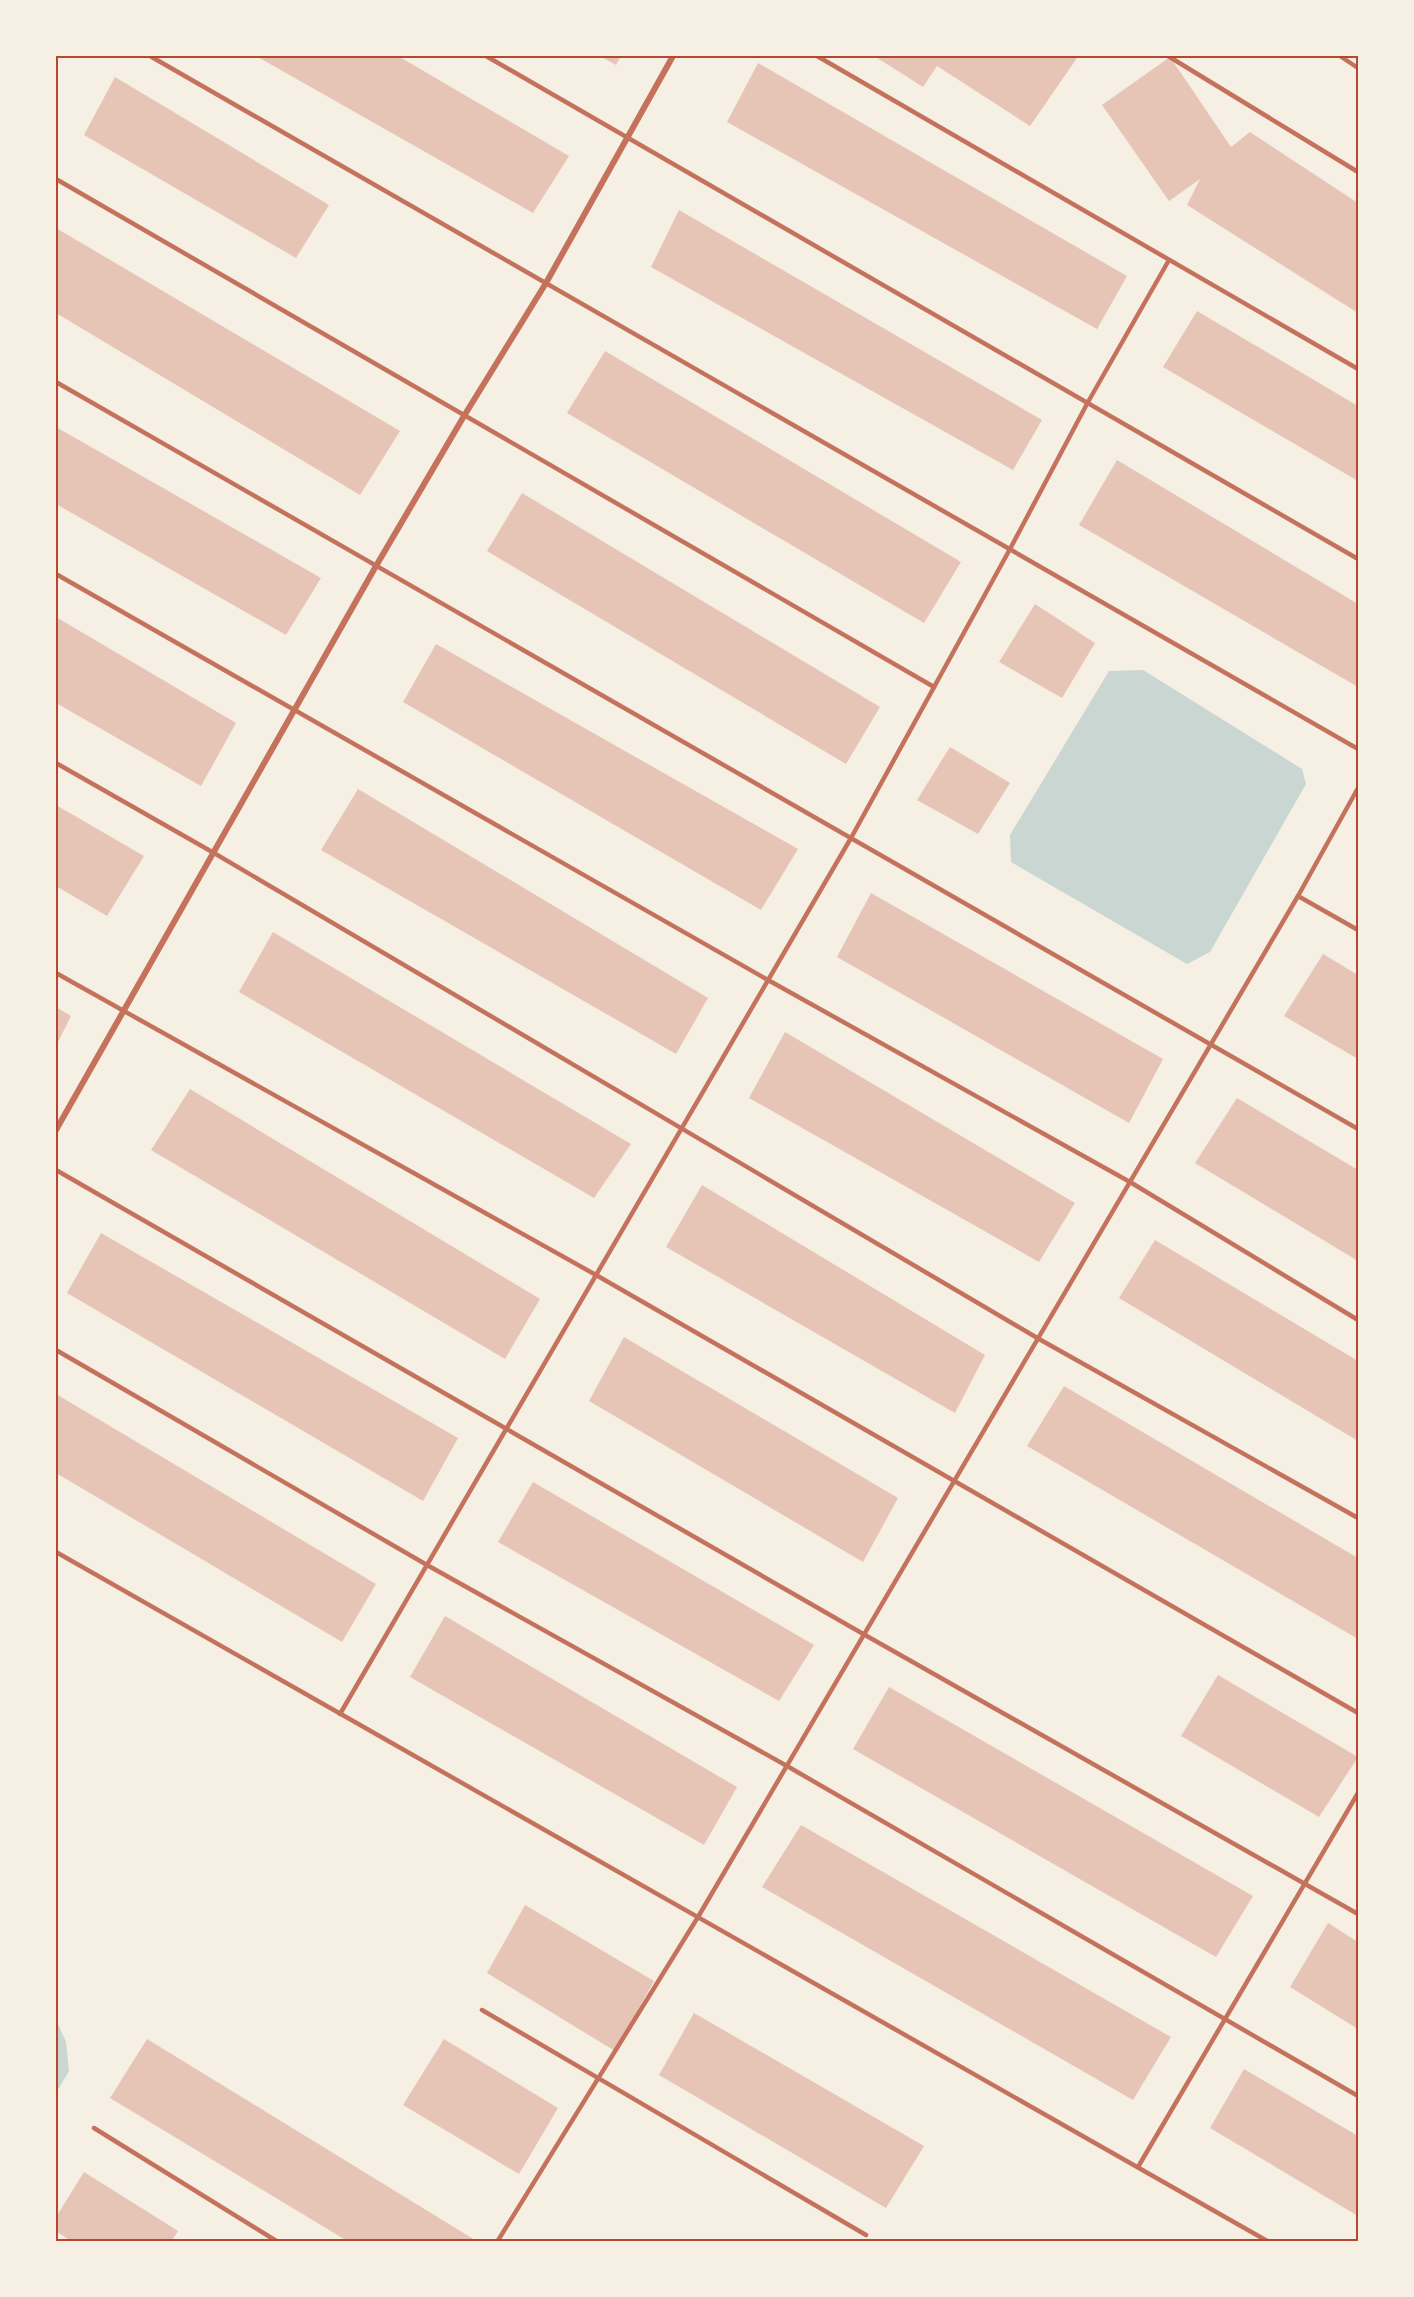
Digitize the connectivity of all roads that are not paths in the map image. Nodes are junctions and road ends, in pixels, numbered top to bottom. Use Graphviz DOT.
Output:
graph roads {
  1 [pos="150,56"];
  2 [pos="486,56"];
  3 [pos="672,56"];
  4 [pos="818,56"];
  5 [pos="1168,56"];
  6 [pos="1340,56"];
  7 [pos="1359,68"];
  8 [pos="628,138"];
  9 [pos="1359,172"];
  10 [pos="56,179"];
  11 [pos="1169,260"];
  12 [pos="546,283"];
  13 [pos="1359,369"];
  14 [pos="56,382"];
  15 [pos="1088,402"];
  16 [pos="464,416"];
  17 [pos="1010,549"];
  18 [pos="1359,559"];
  19 [pos="376,566"];
  20 [pos="56,574"];
  21 [pos="934,687"];
  22 [pos="295,709"];
  23 [pos="1359,749"];
  24 [pos="56,763"];
  25 [pos="1359,788"];
  26 [pos="851,838"];
  27 [pos="214,853"];
  28 [pos="1298,896"];
  29 [pos="1359,930"];
  30 [pos="56,973"];
  31 [pos="768,980"];
  32 [pos="122,1012"];
  33 [pos="1212,1044"];
  34 [pos="682,1128"];
  35 [pos="1359,1128"];
  36 [pos="56,1130"];
  37 [pos="56,1170"];
  38 [pos="1130,1182"];
  39 [pos="596,1275"];
  40 [pos="1359,1320"];
  41 [pos="1039,1339"];
  42 [pos="56,1350"];
  43 [pos="506,1429"];
  44 [pos="956,1480"];
  45 [pos="1359,1518"];
  46 [pos="56,1552"];
  47 [pos="427,1565"];
  48 [pos="865,1635"];
  49 [pos="1359,1713"];
  50 [pos="340,1714"];
  51 [pos="787,1766"];
  52 [pos="1359,1792"];
  53 [pos="1305,1883"];
  54 [pos="1359,1914"];
  55 [pos="698,1917"];
  56 [pos="482,2010"];
  57 [pos="1224,2020"];
  58 [pos="598,2077"];
  59 [pos="1359,2096"];
  60 [pos="94,2128"];
  61 [pos="1138,2167"];
  62 [pos="866,2235"];
  63 [pos="278,2241"];
  64 [pos="496,2241"];
  65 [pos="1269,2241"];
  1 -- 12 [label="lane"];
  2 -- 8 [label="lane"];
  3 -- 8 [label="street"];
  4 -- 11 [label="lane"];
  5 -- 9 [label="lane"];
  6 -- 7 [label="lane"];
  8 -- 12 [label="street"];
  8 -- 15 [label="lane"];
  10 -- 16 [label="lane"];
  11 -- 13 [label="lane"];
  11 -- 15 [label="lane"];
  12 -- 16 [label="street"];
  12 -- 17 [label="lane"];
  14 -- 19 [label="lane"];
  15 -- 17 [label="lane"];
  15 -- 18 [label="lane"];
  16 -- 19 [label="street"];
  16 -- 21 [label="lane"];
  17 -- 21 [label="lane"];
  17 -- 23 [label="lane"];
  19 -- 22 [label="street"];
  19 -- 26 [label="lane"];
  20 -- 22 [label="lane"];
  21 -- 26 [label="lane"];
  22 -- 27 [label="street"];
  22 -- 31 [label="lane"];
  24 -- 27 [label="lane"];
  25 -- 28 [label="lane"];
  26 -- 31 [label="lane"];
  26 -- 33 [label="lane"];
  27 -- 32 [label="street"];
  27 -- 34 [label="lane"];
  28 -- 29 [label="lane"];
  28 -- 33 [label="lane"];
  30 -- 32 [label="lane"];
  31 -- 34 [label="lane"];
  31 -- 38 [label="lane"];
  32 -- 36 [label="street"];
  32 -- 39 [label="lane"];
  33 -- 35 [label="lane"];
  33 -- 38 [label="lane"];
  34 -- 39 [label="lane"];
  34 -- 41 [label="lane"];
  37 -- 43 [label="lane"];
  38 -- 40 [label="lane"];
  38 -- 41 [label="lane"];
  39 -- 43 [label="lane"];
  39 -- 44 [label="lane"];
  41 -- 44 [label="lane"];
  41 -- 45 [label="lane"];
  42 -- 47 [label="lane"];
  43 -- 47 [label="lane"];
  43 -- 48 [label="lane"];
  44 -- 48 [label="lane"];
  44 -- 49 [label="lane"];
  46 -- 50 [label="lane"];
  47 -- 50 [label="lane"];
  47 -- 51 [label="lane"];
  48 -- 51 [label="lane"];
  48 -- 53 [label="lane"];
  50 -- 55 [label="lane"];
  51 -- 55 [label="lane"];
  51 -- 57 [label="lane"];
  52 -- 53 [label="lane"];
  53 -- 54 [label="lane"];
  53 -- 57 [label="lane"];
  55 -- 58 [label="lane"];
  55 -- 61 [label="lane"];
  56 -- 58 [label="lane"];
  57 -- 59 [label="lane"];
  57 -- 61 [label="lane"];
  58 -- 62 [label="lane"];
  58 -- 64 [label="lane"];
  60 -- 63 [label="lane"];
  61 -- 65 [label="lane"];
}
